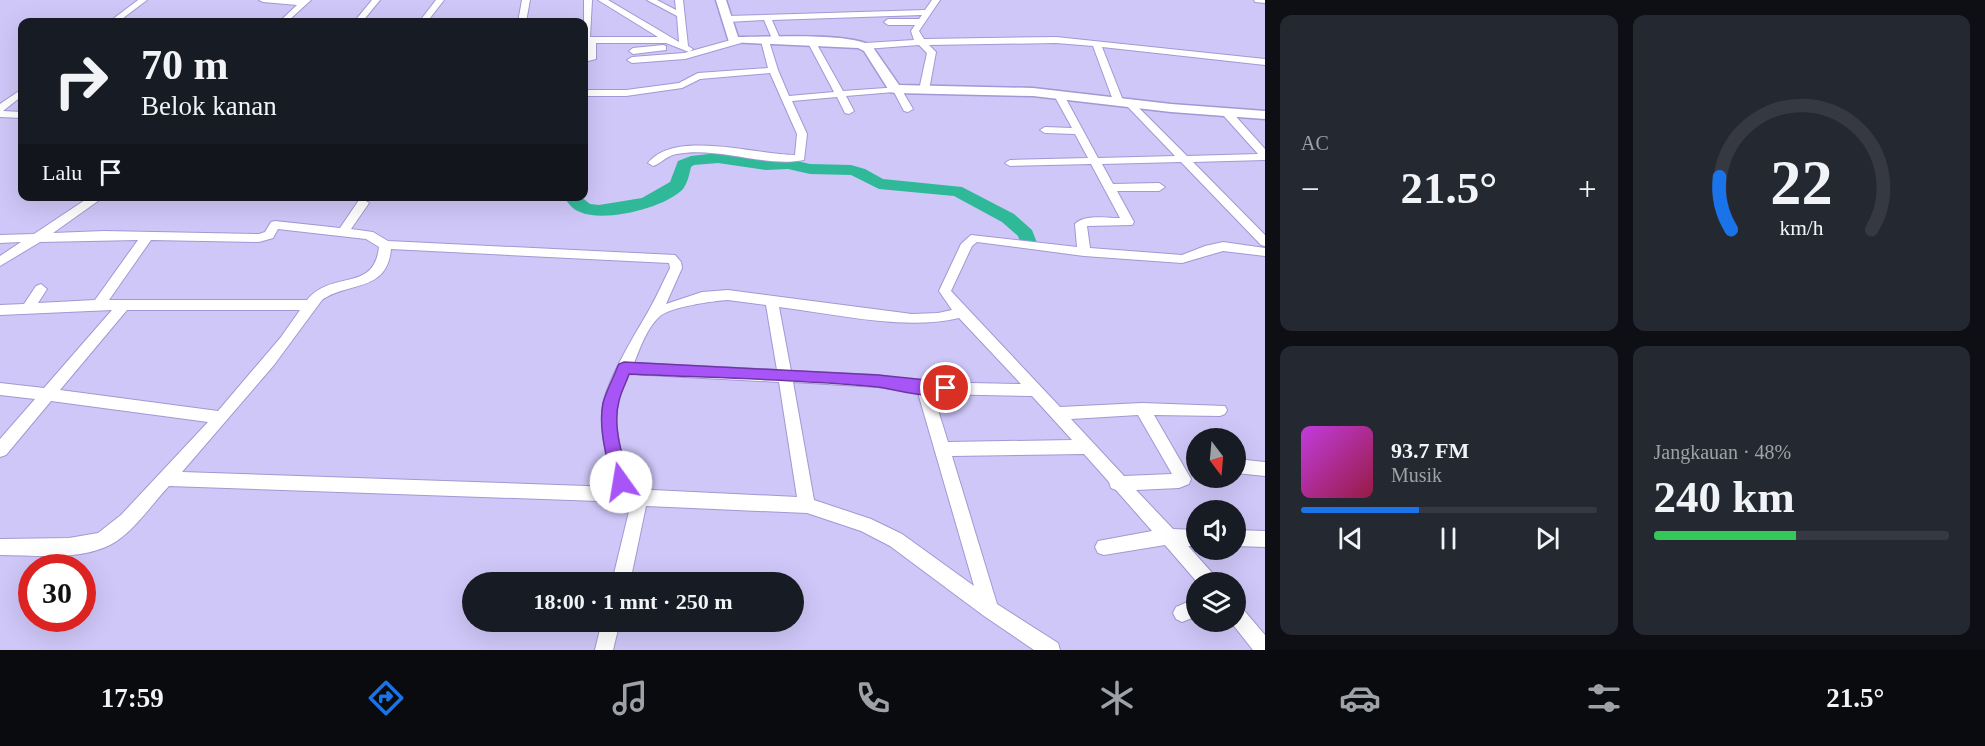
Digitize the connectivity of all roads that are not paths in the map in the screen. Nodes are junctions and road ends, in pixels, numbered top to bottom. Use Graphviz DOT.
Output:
graph roads {
  1 [pos="143,0"];
  2 [pos="263,0"];
  3 [pos="376,0"];
  4 [pos="440,0"];
  5 [pos="526,0"];
  6 [pos="588,0"];
  7 [pos="602,0"];
  8 [pos="651,0"];
  9 [pos="679,0"];
  10 [pos="721,0"];
  11 [pos="936,0"];
  12 [pos="1258,0"];
  13 [pos="1265,1"];
  14 [pos="305,2"];
  15 [pos="928,12"];
  16 [pos="682,16"];
  17 [pos="767,17"];
  18 [pos="119,18"];
  19 [pos="287,18"];
  20 [pos="361,18"];
  21 [pos="426,18"];
  22 [pos="523,18"];
  23 [pos="588,18"];
  24 [pos="727,19"];
  25 [pos="922,22"];
  26 [pos="772,26"];
  27 [pos="588,40"];
  28 [pos="668,40"];
  29 [pos="738,41"];
  30 [pos="771,41"];
  31 [pos="812,42"];
  32 [pos="921,42"];
  33 [pos="1096,44"];
  34 [pos="588,45"];
  35 [pos="865,46"];
  36 [pos="682,47"];
  37 [pos="700,50"];
  38 [pos="591,59"];
  39 [pos="1265,62"];
  40 [pos="773,70"];
  41 [pos="896,89"];
  42 [pos="924,90"];
  43 [pos="588,93"];
  44 [pos="840,94"];
  45 [pos="18,95"];
  46 [pos="1060,97"];
  47 [pos="785,99"];
  48 [pos="1125,104"];
  49 [pos="0,109"];
  50 [pos="908,109"];
  51 [pos="849,111"];
  52 [pos="1227,112"];
  53 [pos="0,114"];
  54 [pos="18,115"];
  55 [pos="1265,115"];
  56 [pos="1045,130"];
  57 [pos="1079,131"];
  58 [pos="1265,156"];
  59 [pos="1183,159"];
  60 [pos="1097,162"];
  61 [pos="653,163"];
  62 [pos="1010,163"];
  63 [pos="1159,187"];
  64 [pos="1112,188"];
  65 [pos="92,201"];
  66 [pos="363,203"];
  67 [pos="282,213"];
  68 [pos="275,225"];
  69 [pos="344,231"];
  70 [pos="147,236"];
  71 [pos="38,237"];
  72 [pos="0,239"];
  73 [pos="1265,242"];
  74 [pos="385,245"];
  75 [pos="1084,252"];
  76 [pos="1265,252"];
  77 [pos="0,262"];
  78 [pos="41,289"];
  79 [pos="772,302"];
  80 [pos="99,305"];
  81 [pos="310,305"];
  82 [pos="122,307"];
  83 [pos="28,308"];
  84 [pos="0,310"];
  85 [pos="655,312"];
  86 [pos="962,312"];
  87 [pos="624,368"];
  88 [pos="786,376"];
  89 [pos="924,388"];
  90 [pos="0,389"];
  91 [pos="1033,390"];
  92 [pos="47,394"];
  93 [pos="1142,409"];
  94 [pos="1220,410"];
  95 [pos="1057,413"];
  96 [pos="220,418"];
  97 [pos="1087,447"];
  98 [pos="942,449"];
  99 [pos="0,450"];
  100 [pos="1246,467"];
  101 [pos="1265,469"];
  102 [pos="166,479"];
  103 [pos="1117,483"];
  104 [pos="633,497"];
  105 [pos="807,505"];
  106 [pos="1167,537"];
  107 [pos="1186,538"];
  108 [pos="1246,538"];
  109 [pos="1265,539"];
  110 [pos="0,547"];
  111 [pos="1104,547"];
  112 [pos="622,572"];
  113 [pos="1200,572"];
  114 [pos="990,610"];
  115 [pos="1246,626"];
  116 [pos="608,632"];
  117 [pos="604,650"];
  118 [pos="1051,650"];
  119 [pos="1265,650"];
  1 -- 18 [label="street"];
  2 -- 14 [label="street"];
  3 -- 20 [label="street"];
  4 -- 21 [label="street"];
  5 -- 22 [label="street"];
  6 -- 23 [label="street"];
  7 -- 28 [label="street"];
  8 -- 16 [label="street"];
  9 -- 16 [label="street"];
  10 -- 24 [label="street"];
  11 -- 15 [label="street"];
  12 -- 13 [label="street"];
  14 -- 19 [label="street"];
  15 -- 17 [label="street"];
  15 -- 25 [label="street"];
  16 -- 36 [label="street"];
  17 -- 24 [label="street"];
  17 -- 26 [label="street"];
  24 -- 29 [label="street"];
  25 -- 26 [label="street"];
  25 -- 32 [label="street"];
  26 -- 30 [label="street"];
  27 -- 28 [label="street"];
  28 -- 36 [label="street"];
  29 -- 30 [label="street"];
  29 -- 37 [label="street"];
  30 -- 31 [label="street"];
  30 -- 40 [label="street"];
  31 -- 35 [label="street"];
  31 -- 44 [label="street"];
  32 -- 33 [label="street"];
  32 -- 35 [label="street"];
  32 -- 42 [label="street"];
  33 -- 39 [label="street"];
  33 -- 48 [label="street"];
  34 -- 38 [label="street"];
  35 -- 41 [label="street"];
  36 -- 37 [label="street"];
  36 -- 37 [label="street"];
  40 -- 43 [label="street"];
  40 -- 47 [label="street"];
  41 -- 42 [label="street"];
  41 -- 44 [label="street"];
  41 -- 50 [label="street"];
  42 -- 46 [label="street"];
  44 -- 47 [label="street"];
  44 -- 51 [label="street"];
  45 -- 49 [label="street"];
  46 -- 48 [label="street"];
  46 -- 57 [label="street"];
  47 -- 61 [label="street"];
  48 -- 52 [label="street"];
  48 -- 59 [label="street"];
  52 -- 55 [label="street"];
  52 -- 58 [label="street"];
  53 -- 54 [label="street"];
  56 -- 57 [label="street"];
  57 -- 60 [label="street"];
  58 -- 59 [label="street"];
  59 -- 60 [label="street"];
  59 -- 73 [label="street"];
  60 -- 62 [label="street"];
  60 -- 64 [label="street"];
  63 -- 64 [label="street"];
  64 -- 75 [label="street"];
  65 -- 71 [label="street"];
  66 -- 69 [label="street"];
  67 -- 68 [label="street"];
  68 -- 69 [label="street"];
  68 -- 70 [label="street"];
  69 -- 74 [label="street"];
  70 -- 71 [label="street"];
  70 -- 80 [label="street"];
  71 -- 72 [label="street"];
  71 -- 77 [label="street"];
  74 -- 81 [label="street"];
  74 -- 85 [label="street"];
  75 -- 76 [label="street"];
  75 -- 86 [label="street"];
  78 -- 83 [label="street"];
  79 -- 85 [label="street"];
  79 -- 86 [label="street"];
  79 -- 88 [label="street"];
  80 -- 82 [label="street"];
  80 -- 83 [label="street"];
  81 -- 82 [label="street"];
  81 -- 96 [label="street"];
  82 -- 92 [label="street"];
  83 -- 84 [label="street"];
  85 -- 87 [label="street"];
  86 -- 91 [label="street"];
  87 -- 88 [label="street"];
  87 -- 104 [label="street"];
  88 -- 89 [label="street"];
  88 -- 105 [label="street"];
  89 -- 91 [label="street"];
  89 -- 98 [label="street"];
  90 -- 92 [label="street"];
  91 -- 95 [label="street"];
  92 -- 96 [label="street"];
  92 -- 99 [label="street"];
  93 -- 94 [label="street"];
  93 -- 95 [label="street"];
  93 -- 103 [label="street"];
  95 -- 97 [label="street"];
  96 -- 102 [label="street"];
  97 -- 98 [label="street"];
  97 -- 103 [label="street"];
  98 -- 114 [label="street"];
  100 -- 101 [label="street"];
  102 -- 104 [label="street"];
  102 -- 110 [label="street"];
  103 -- 106 [label="street"];
  104 -- 105 [label="street"];
  104 -- 112 [label="street"];
  105 -- 114 [label="street"];
  106 -- 107 [label="street"];
  106 -- 111 [label="street"];
  106 -- 113 [label="street"];
  108 -- 109 [label="street"];
  114 -- 118 [label="street"];
  115 -- 119 [label="street"];
  116 -- 117 [label="street"];
}
